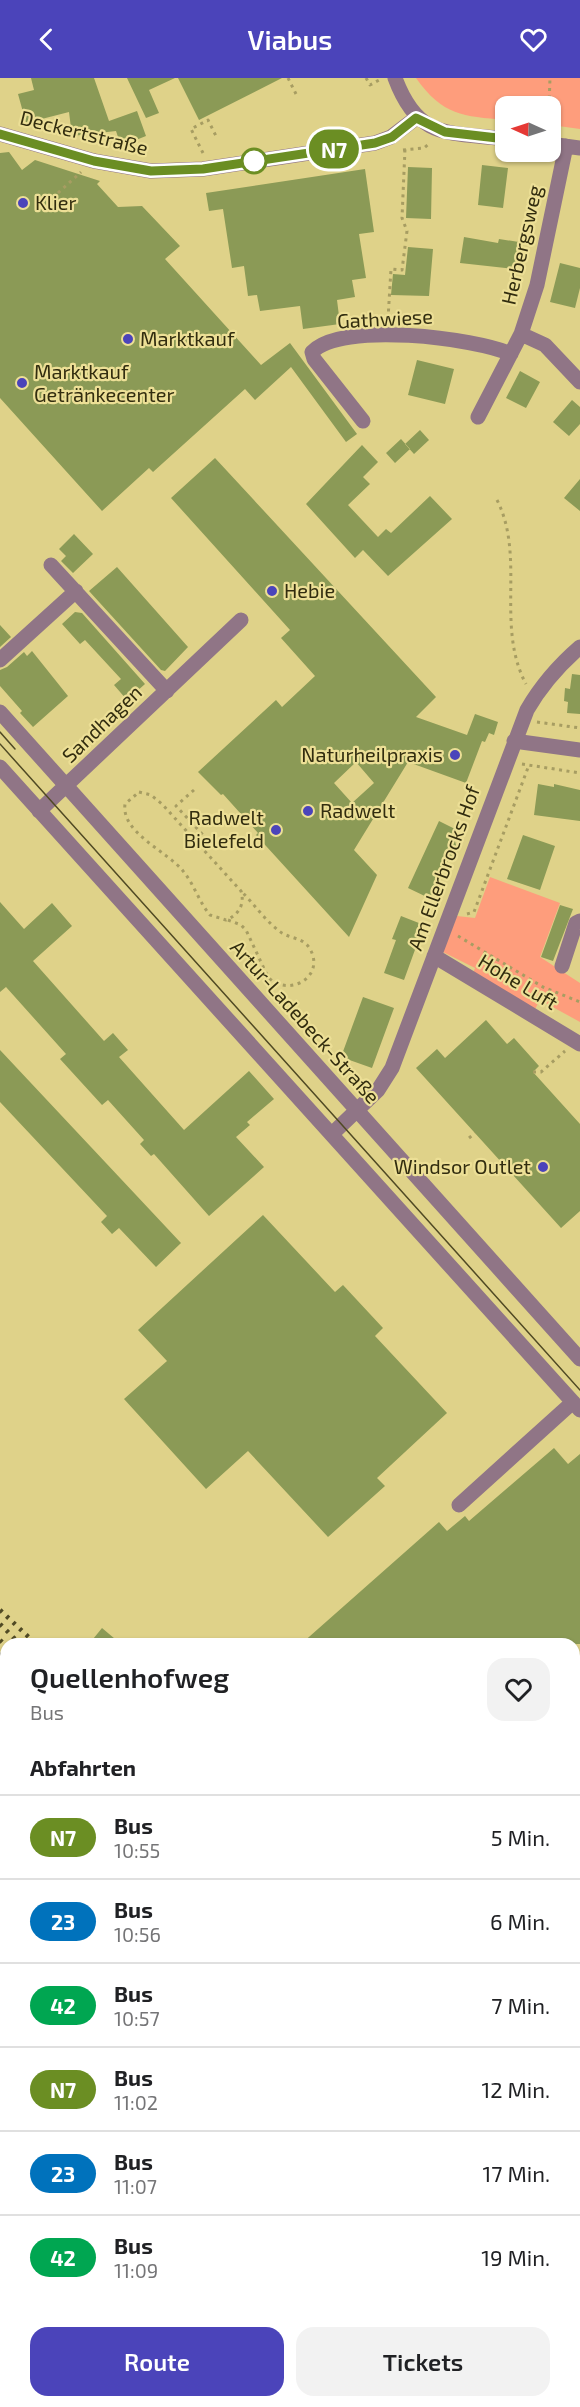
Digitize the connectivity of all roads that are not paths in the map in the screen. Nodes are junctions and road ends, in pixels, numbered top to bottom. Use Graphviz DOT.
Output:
graph roads {
  1 [pos="388,79"];
  2 [pos="416,118"];
  3 [pos="0,134"];
  4 [pos="495,138"];
  5 [pos="566,146"];
  6 [pos="520,334"];
  7 [pos="511,354"];
  8 [pos="580,382"];
  9 [pos="478,417"];
  10 [pos="363,422"];
  11 [pos="51,565"];
  12 [pos="76,591"];
  13 [pos="241,620"];
  14 [pos="580,647"];
  15 [pos="0,660"];
  16 [pos="167,691"];
  17 [pos="0,712"];
  18 [pos="514,741"];
  19 [pos="580,750"];
  20 [pos="0,767"];
  21 [pos="67,786"];
  22 [pos="39,811"];
  23 [pos="580,921"];
  24 [pos="434,956"];
  25 [pos="562,966"];
  26 [pos="580,1044"];
  27 [pos="358,1111"];
  28 [pos="332,1134"];
  29 [pos="580,1359"];
  30 [pos="577,1406"];
  31 [pos="459,1505"];
  1 -- 2 [label="street"];
  2 -- 3 [label="street, Deckertstraße"];
  2 -- 4 [label="street"];
  5 -- 6 [label="street, Herbergsweg"];
  6 -- 7 [label="street, Herbergsweg"];
  6 -- 8 [label="street"];
  7 -- 9 [label="street, Herbergsweg"];
  7 -- 10 [label="street, Gathwiese"];
  11 -- 12 [label="street, Sandhagen"];
  12 -- 15 [label="street"];
  12 -- 16 [label="street, Sandhagen"];
  13 -- 16 [label="street, Sandhagen"];
  14 -- 18 [label="street, Am Ellerbrocks Hof"];
  16 -- 21 [label="street, Sandhagen"];
  17 -- 21 [label="street, Artur-Ladebeck-Straße"];
  18 -- 19 [label="street"];
  18 -- 24 [label="street, Am Ellerbrocks Hof"];
  20 -- 22 [label="street"];
  21 -- 22 [label="street, Sandhagen"];
  21 -- 27 [label="street, Artur-Ladebeck-Straße"];
  22 -- 28 [label="street"];
  23 -- 25 [label="street"];
  24 -- 26 [label="street, Hohe Luft"];
  24 -- 27 [label="street, Am Ellerbrocks Hof"];
  27 -- 28 [label="street, Am Ellerbrocks Hof"];
  27 -- 29 [label="street, Artur-Ladebeck-Straße"];
  28 -- 30 [label="street"];
  30 -- 31 [label="street"];
}
